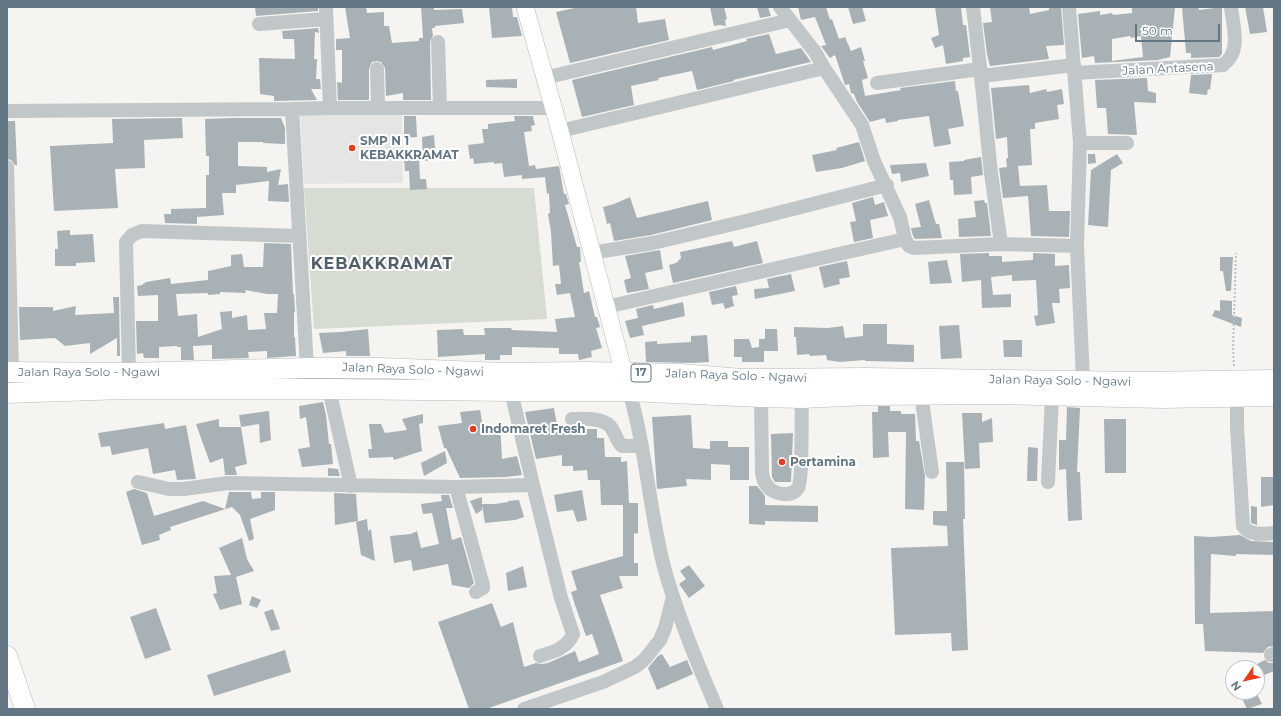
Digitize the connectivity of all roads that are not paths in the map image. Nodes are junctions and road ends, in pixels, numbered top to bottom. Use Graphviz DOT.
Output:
graph roads {
  1 [pos="780,7"];
  2 [pos="973,7"];
  3 [pos="1069,7"];
  4 [pos="1231,7"];
  5 [pos="528,8"];
  6 [pos="326,13"];
  7 [pos="790,20"];
  8 [pos="258,24"];
  9 [pos="438,42"];
  10 [pos="824,68"];
  11 [pos="377,69"];
  12 [pos="1074,69"];
  13 [pos="980,73"];
  14 [pos="544,78"];
  15 [pos="876,82"];
  16 [pos="330,108"];
  17 [pos="378,108"];
  18 [pos="440,108"];
  19 [pos="553,108"];
  20 [pos="292,109"];
  21 [pos="7,111"];
  22 [pos="560,131"];
  23 [pos="1080,143"];
  24 [pos="1127,143"];
  25 [pos="7,167"];
  26 [pos="886,185"];
  27 [pos="299,236"];
  28 [pos="905,239"];
  29 [pos="1001,244"];
  30 [pos="1077,246"];
  31 [pos="592,253"];
  32 [pos="606,307"];
  33 [pos="307,368"];
  34 [pos="9,372"];
  35 [pos="129,373"];
  36 [pos="1274,380"];
  37 [pos="1083,381"];
  38 [pos="626,382"];
  39 [pos="329,389"];
  40 [pos="1236,389"];
  41 [pos="511,391"];
  42 [pos="11,394"];
  43 [pos="921,394"];
  44 [pos="1052,396"];
  45 [pos="1274,396"];
  46 [pos="761,397"];
  47 [pos="802,398"];
  48 [pos="572,419"];
  49 [pos="641,446"];
  50 [pos="932,472"];
  51 [pos="138,482"];
  52 [pos="1048,482"];
  53 [pos="533,485"];
  54 [pos="351,486"];
  55 [pos="456,487"];
  56 [pos="1274,533"];
  57 [pos="476,592"];
  58 [pos="673,597"];
  59 [pos="7,656"];
  60 [pos="540,656"];
  61 [pos="7,693"];
  62 [pos="12,709"];
  63 [pos="25,709"];
  64 [pos="524,709"];
  65 [pos="717,709"];
  1 -- 7 [label="street"];
  2 -- 13 [label="street"];
  3 -- 12 [label="street"];
  4 -- 12 [label="street, Jalan Antasena"];
  5 -- 14 [label="main road"];
  6 -- 8 [label="street"];
  6 -- 16 [label="street"];
  7 -- 10 [label="street"];
  7 -- 14 [label="street"];
  9 -- 18 [label="street"];
  10 -- 22 [label="street"];
  10 -- 26 [label="street"];
  11 -- 17 [label="street"];
  12 -- 13 [label="street, Jalan Antasena"];
  12 -- 23 [label="street"];
  13 -- 15 [label="street, Jalan Antasena"];
  13 -- 29 [label="street"];
  14 -- 19 [label="main road"];
  16 -- 17 [label="street"];
  16 -- 20 [label="street"];
  17 -- 18 [label="street"];
  18 -- 19 [label="street"];
  19 -- 22 [label="main road"];
  20 -- 21 [label="street"];
  20 -- 27 [label="street"];
  22 -- 31 [label="main road"];
  23 -- 24 [label="street"];
  23 -- 30 [label="street"];
  25 -- 34 [label="street"];
  26 -- 28 [label="street"];
  26 -- 31 [label="street"];
  27 -- 33 [label="street"];
  27 -- 35 [label="street"];
  28 -- 29 [label="street"];
  28 -- 32 [label="street"];
  29 -- 30 [label="street"];
  30 -- 37 [label="street"];
  31 -- 32 [label="main road"];
  32 -- 38 [label="main road"];
  33 -- 35 [label="highway, Jalan Raya Solo - Ngawi / 17"];
  33 -- 38 [label="highway, Jalan Raya Solo - Ngawi / 17"];
  34 -- 35 [label="highway, Jalan Raya Solo - Ngawi / 17"];
  36 -- 40 [label="highway, Jalan Raya Solo - Ngawi / 17"];
  37 -- 38 [label="highway, Jalan Raya Solo - Ngawi / 17"];
  37 -- 40 [label="highway, Jalan Raya Solo - Ngawi / 17"];
  38 -- 41 [label="highway, Jalan Raya Solo - Ngawi / 17"];
  38 -- 46 [label="highway, Jalan Raya Solo - Ngawi / 17"];
  38 -- 49 [label="street"];
  39 -- 41 [label="highway, Jalan Raya Solo - Ngawi / 17"];
  39 -- 42 [label="highway, Jalan Raya Solo - Ngawi / 17"];
  39 -- 54 [label="street"];
  40 -- 44 [label="highway, Jalan Raya Solo - Ngawi / 17"];
  40 -- 45 [label="highway, Jalan Raya Solo - Ngawi / 17"];
  40 -- 56 [label="street"];
  41 -- 53 [label="street"];
  43 -- 44 [label="highway, Jalan Raya Solo - Ngawi / 17"];
  43 -- 47 [label="highway, Jalan Raya Solo - Ngawi / 17"];
  43 -- 50 [label="street"];
  44 -- 52 [label="street"];
  46 -- 47 [label="highway, Jalan Raya Solo - Ngawi / 17"];
  46 -- 47 [label="street"];
  48 -- 49 [label="street"];
  49 -- 58 [label="street"];
  51 -- 54 [label="street"];
  53 -- 55 [label="street"];
  53 -- 60 [label="street"];
  54 -- 55 [label="street"];
  55 -- 57 [label="street"];
  58 -- 64 [label="street"];
  58 -- 65 [label="street"];
  59 -- 63 [label="highway"];
  61 -- 62 [label="highway"];
}
